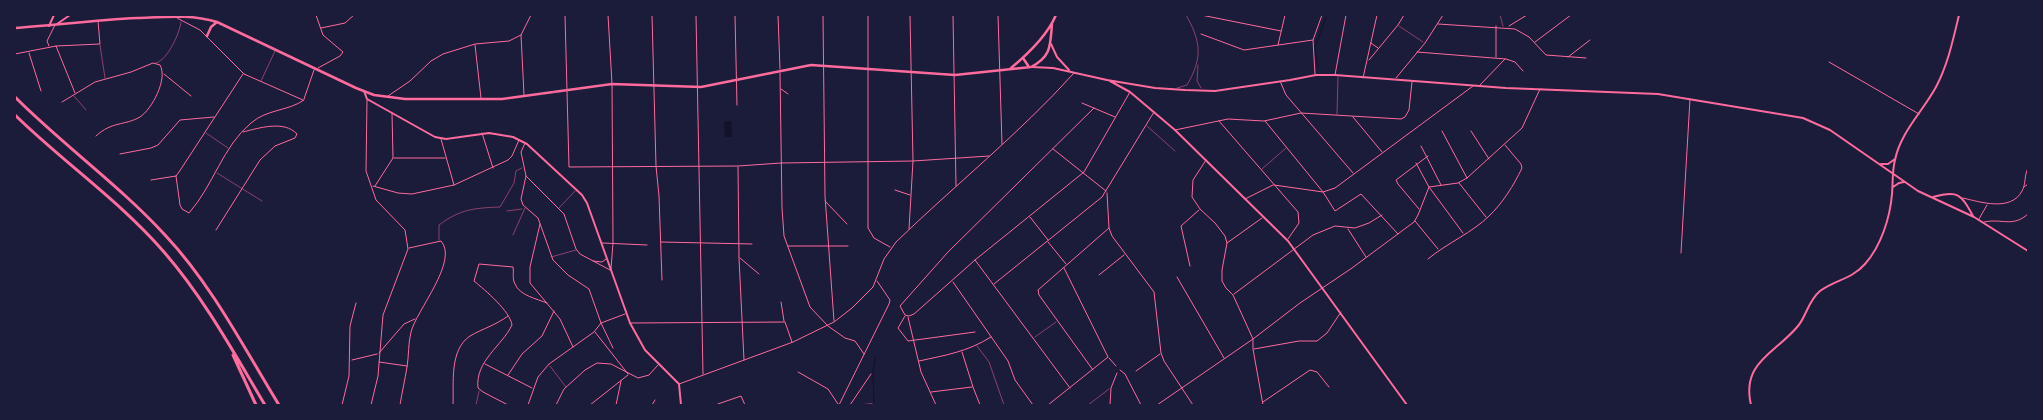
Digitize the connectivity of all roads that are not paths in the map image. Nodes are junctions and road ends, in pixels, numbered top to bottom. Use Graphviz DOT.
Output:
graph roads {
  1 [pos="54,15"];
  2 [pos="70,15"];
  3 [pos="316,15"];
  4 [pos="354,15"];
  5 [pos="531,15"];
  6 [pos="565,15"];
  7 [pos="608,15"];
  8 [pos="652,15"];
  9 [pos="696,15"];
  10 [pos="735,15"];
  11 [pos="778,15"];
  12 [pos="823,15"];
  13 [pos="868,15"];
  14 [pos="910,15"];
  15 [pos="953,15"];
  16 [pos="998,15"];
  17 [pos="1056,15"];
  18 [pos="1186,15"];
  19 [pos="1201,15"];
  20 [pos="1285,15"];
  21 [pos="1322,15"];
  22 [pos="1346,15"];
  23 [pos="1377,15"];
  24 [pos="1404,15"];
  25 [pos="1442,15"];
  26 [pos="1500,15"];
  27 [pos="1527,15"];
  28 [pos="1571,15"];
  29 [pos="1959,15"];
  30 [pos="173,16"];
  31 [pos="182,20"];
  32 [pos="98,21"];
  33 [pos="217,22"];
  34 [pos="1052,24"];
  35 [pos="1438,24"];
  36 [pos="55,25"];
  37 [pos="1398,25"];
  38 [pos="49,26"];
  39 [pos="1496,26"];
  40 [pos="1503,26"];
  41 [pos="15,27"];
  42 [pos="1509,27"];
  43 [pos="320,28"];
  44 [pos="1281,30"];
  45 [pos="1202,34"];
  46 [pos="521,35"];
  47 [pos="1043,35"];
  48 [pos="207,36"];
  49 [pos="1313,40"];
  50 [pos="1590,40"];
  51 [pos="1371,42"];
  52 [pos="1051,43"];
  53 [pos="1425,43"];
  54 [pos="1535,43"];
  55 [pos="100,44"];
  56 [pos="475,44"];
  57 [pos="1278,45"];
  58 [pos="56,46"];
  59 [pos="50,47"];
  60 [pos="1380,47"];
  61 [pos="275,51"];
  62 [pos="29,52"];
  63 [pos="1417,52"];
  64 [pos="15,54"];
  65 [pos="1567,57"];
  66 [pos="1023,58"];
  67 [pos="1496,58"];
  68 [pos="1586,58"];
  69 [pos="1506,59"];
  70 [pos="1368,61"];
  71 [pos="1829,62"];
  72 [pos="156,63"];
  73 [pos="1198,63"];
  74 [pos="823,65"];
  75 [pos="1031,68"];
  76 [pos="867,69"];
  77 [pos="1010,69"];
  78 [pos="314,70"];
  79 [pos="780,70"];
  80 [pos="999,71"];
  81 [pos="1523,71"];
  82 [pos="911,72"];
  83 [pos="1071,72"];
  84 [pos="164,73"];
  85 [pos="1075,73"];
  86 [pos="244,74"];
  87 [pos="955,75"];
  88 [pos="1316,75"];
  89 [pos="1336,75"];
  90 [pos="105,78"];
  91 [pos="1363,78"];
  92 [pos="260,80"];
  93 [pos="1107,80"];
  94 [pos="1395,80"];
  95 [pos="736,81"];
  96 [pos="1412,81"];
  97 [pos="1280,82"];
  98 [pos="612,84"];
  99 [pos="654,86"];
  100 [pos="1474,86"];
  101 [pos="1480,86"];
  102 [pos="698,87"];
  103 [pos="1540,88"];
  104 [pos="781,89"];
  105 [pos="567,90"];
  106 [pos="1176,90"];
  107 [pos="1201,90"];
  108 [pos="41,91"];
  109 [pos="364,91"];
  110 [pos="1130,92"];
  111 [pos="74,94"];
  112 [pos="788,94"];
  113 [pos="191,96"];
  114 [pos="524,96"];
  115 [pos="15,97"];
  116 [pos="386,97"];
  117 [pos="367,99"];
  118 [pos="481,99"];
  119 [pos="1690,99"];
  120 [pos="304,100"];
  121 [pos="62,102"];
  122 [pos="1082,102"];
  123 [pos="737,105"];
  124 [pos="1094,108"];
  125 [pos="86,110"];
  126 [pos="1154,111"];
  127 [pos="392,112"];
  128 [pos="1301,113"];
  129 [pos="1919,114"];
  130 [pos="15,115"];
  131 [pos="1337,115"];
  132 [pos="215,116"];
  133 [pos="1352,116"];
  134 [pos="1116,118"];
  135 [pos="1219,120"];
  136 [pos="1264,120"];
  137 [pos="1146,125"];
  138 [pos="1175,130"];
  139 [pos="1442,131"];
  140 [pos="1470,131"];
  141 [pos="205,132"];
  142 [pos="242,132"];
  143 [pos="482,133"];
  144 [pos="96,136"];
  145 [pos="441,138"];
  146 [pos="519,140"];
  147 [pos="525,143"];
  148 [pos="1002,144"];
  149 [pos="1505,144"];
  150 [pos="1421,146"];
  151 [pos="1287,148"];
  152 [pos="230,149"];
  153 [pos="1053,149"];
  154 [pos="1175,151"];
  155 [pos="514,152"];
  156 [pos="1382,152"];
  157 [pos="120,154"];
  158 [pos="521,154"];
  159 [pos="989,156"];
  160 [pos="1428,156"];
  161 [pos="394,158"];
  162 [pos="446,158"];
  163 [pos="954,159"];
  164 [pos="1895,159"];
  165 [pos="1206,160"];
  166 [pos="1489,160"];
  167 [pos="912,161"];
  168 [pos="868,162"];
  169 [pos="781,163"];
  170 [pos="824,163"];
  171 [pos="1416,163"];
  172 [pos="1879,164"];
  173 [pos="656,166"];
  174 [pos="700,166"];
  175 [pos="738,166"];
  176 [pos="611,167"];
  177 [pos="493,168"];
  178 [pos="524,168"];
  179 [pos="2028,168"];
  180 [pos="1261,170"];
  181 [pos="215,172"];
  182 [pos="1084,172"];
  183 [pos="1354,174"];
  184 [pos="1893,174"];
  185 [pos="176,176"];
  186 [pos="526,176"];
  187 [pos="1467,178"];
  188 [pos="151,180"];
  189 [pos="1904,182"];
  190 [pos="1458,183"];
  191 [pos="2028,184"];
  192 [pos="454,185"];
  193 [pos="1274,185"];
  194 [pos="1441,185"];
  195 [pos="373,186"];
  196 [pos="956,186"];
  197 [pos="1429,187"];
  198 [pos="2024,187"];
  199 [pos="242,188"];
  200 [pos="576,189"];
  201 [pos="1892,189"];
  202 [pos="895,190"];
  203 [pos="1107,191"];
  204 [pos="1323,192"];
  205 [pos="911,196"];
  206 [pos="1932,197"];
  207 [pos="1963,198"];
  208 [pos="1245,199"];
  209 [pos="262,201"];
  210 [pos="825,201"];
  211 [pos="1988,204"];
  212 [pos="524,208"];
  213 [pos="559,208"];
  214 [pos="1200,210"];
  215 [pos="1420,210"];
  216 [pos="507,211"];
  217 [pos="2028,214"];
  218 [pos="1382,215"];
  219 [pos="1030,216"];
  220 [pos="1263,217"];
  221 [pos="1974,217"];
  222 [pos="1488,218"];
  223 [pos="1979,220"];
  224 [pos="1415,221"];
  225 [pos="1983,222"];
  226 [pos="540,224"];
  227 [pos="847,224"];
  228 [pos="1109,228"];
  229 [pos="1348,229"];
  230 [pos="216,230"];
  231 [pos="909,230"];
  232 [pos="1398,234"];
  233 [pos="1463,234"];
  234 [pos="514,235"];
  235 [pos="439,240"];
  236 [pos="1048,241"];
  237 [pos="1288,241"];
  238 [pos="660,242"];
  239 [pos="702,242"];
  240 [pos="601,243"];
  241 [pos="613,243"];
  242 [pos="739,243"];
  243 [pos="1227,243"];
  244 [pos="752,244"];
  245 [pos="648,245"];
  246 [pos="787,246"];
  247 [pos="828,246"];
  248 [pos="848,246"];
  249 [pos="891,247"];
  250 [pos="408,249"];
  251 [pos="576,249"];
  252 [pos="1294,250"];
  253 [pos="1439,250"];
  254 [pos="2028,251"];
  255 [pos="1681,253"];
  256 [pos="1125,255"];
  257 [pos="551,257"];
  258 [pos="607,258"];
  259 [pos="739,258"];
  260 [pos="1366,258"];
  261 [pos="1428,259"];
  262 [pos="975,260"];
  263 [pos="593,261"];
  264 [pos="1067,265"];
  265 [pos="1190,266"];
  266 [pos="1064,267"];
  267 [pos="611,270"];
  268 [pos="759,274"];
  269 [pos="1099,275"];
  270 [pos="1177,277"];
  271 [pos="662,280"];
  272 [pos="876,280"];
  273 [pos="952,281"];
  274 [pos="994,284"];
  275 [pos="1322,287"];
  276 [pos="1233,294"];
  277 [pos="782,302"];
  278 [pos="356,303"];
  279 [pos="547,303"];
  280 [pos="554,310"];
  281 [pos="1341,312"];
  282 [pos="626,314"];
  283 [pos="508,316"];
  284 [pos="906,316"];
  285 [pos="416,319"];
  286 [pos="1057,321"];
  287 [pos="785,322"];
  288 [pos="834,322"];
  289 [pos="601,323"];
  290 [pos="630,323"];
  291 [pos="742,323"];
  292 [pos="703,324"];
  293 [pos="828,326"];
  294 [pos="594,332"];
  295 [pos="975,332"];
  296 [pos="991,336"];
  297 [pos="1034,338"];
  298 [pos="1253,339"];
  299 [pos="915,340"];
  300 [pos="793,342"];
  301 [pos="977,346"];
  302 [pos="230,347"];
  303 [pos="573,347"];
  304 [pos="614,348"];
  305 [pos="1253,349"];
  306 [pos="962,352"];
  307 [pos="1161,353"];
  308 [pos="378,354"];
  309 [pos="864,354"];
  310 [pos="1108,357"];
  311 [pos="1224,359"];
  312 [pos="351,360"];
  313 [pos="744,361"];
  314 [pos="919,361"];
  315 [pos="378,362"];
  316 [pos="484,364"];
  317 [pos="549,364"];
  318 [pos="658,365"];
  319 [pos="407,366"];
  320 [pos="1116,366"];
  321 [pos="1093,370"];
  322 [pos="1120,370"];
  323 [pos="1136,371"];
  324 [pos="798,372"];
  325 [pos="1117,373"];
  326 [pos="871,374"];
  327 [pos="508,375"];
  328 [pos="628,375"];
  329 [pos="703,375"];
  330 [pos="622,380"];
  331 [pos="679,384"];
  332 [pos="566,387"];
  333 [pos="972,387"];
  334 [pos="1329,387"];
  335 [pos="1070,388"];
  336 [pos="1110,388"];
  337 [pos="479,389"];
  338 [pos="533,389"];
  339 [pos="1182,390"];
  340 [pos="931,392"];
  341 [pos="655,400"];
  342 [pos="1262,402"];
  343 [pos="872,404"];
  344 [pos="1109,404"];
  345 [pos="256,405"];
  346 [pos="265,405"];
  347 [pos="279,405"];
  348 [pos="342,405"];
  349 [pos="371,405"];
  350 [pos="400,405"];
  351 [pos="453,405"];
  352 [pos="476,405"];
  353 [pos="506,405"];
  354 [pos="528,405"];
  355 [pos="556,405"];
  356 [pos="590,405"];
  357 [pos="616,405"];
  358 [pos="652,405"];
  359 [pos="681,405"];
  360 [pos="715,405"];
  361 [pos="745,405"];
  362 [pos="839,405"];
  363 [pos="850,405"];
  364 [pos="855,405"];
  365 [pos="936,405"];
  366 [pos="980,405"];
  367 [pos="1004,405"];
  368 [pos="1033,405"];
  369 [pos="1048,405"];
  370 [pos="1088,405"];
  371 [pos="1141,405"];
  372 [pos="1157,405"];
  373 [pos="1193,405"];
  374 [pos="1263,405"];
  375 [pos="1407,405"];
  376 [pos="1751,405"];
  1 -- 38 [label="street"];
  2 -- 36 [label="street"];
  3 -- 43 [label="street"];
  4 -- 43 [label="street"];
  5 -- 46 [label="street"];
  6 -- 105 [label="street"];
  7 -- 98 [label="street"];
  8 -- 99 [label="street"];
  9 -- 102 [label="street"];
  10 -- 95 [label="street"];
  11 -- 79 [label="street"];
  12 -- 74 [label="street"];
  13 -- 76 [label="street"];
  14 -- 82 [label="street"];
  15 -- 87 [label="street"];
  16 -- 80 [label="street"];
  17 -- 34 [label="main road"];
  18 -- 73 [label="lane"];
  19 -- 44 [label="street"];
  20 -- 44 [label="street"];
  21 -- 49 [label="street"];
  22 -- 89 [label="street"];
  23 -- 51 [label="street"];
  24 -- 37 [label="street"];
  25 -- 35 [label="street"];
  26 -- 40 [label="lane"];
  27 -- 42 [label="street"];
  28 -- 54 [label="street"];
  29 -- 129 [label="street"];
  30 -- 31 [label="street"];
  30 -- 32 [label="main road"];
  30 -- 33 [label="main road"];
  31 -- 48 [label="street"];
  31 -- 72 [label="lane"];
  32 -- 36 [label="main road"];
  32 -- 55 [label="street"];
  33 -- 48 [label="main road"];
  33 -- 61 [label="main road"];
  34 -- 47 [label="main road"];
  34 -- 52 [label="main road"];
  35 -- 39 [label="street"];
  35 -- 53 [label="street"];
  36 -- 38 [label="main road"];
  36 -- 59 [label="street"];
  37 -- 53 [label="lane"];
  37 -- 60 [label="street"];
  38 -- 41 [label="main road"];
  39 -- 40 [label="street"];
  39 -- 67 [label="street"];
  40 -- 42 [label="street"];
  42 -- 54 [label="street"];
  43 -- 78 [label="street"];
  44 -- 57 [label="street"];
  45 -- 57 [label="street"];
  46 -- 56 [label="street"];
  46 -- 114 [label="street"];
  47 -- 52 [label="main road"];
  47 -- 66 [label="main road"];
  48 -- 86 [label="street"];
  49 -- 57 [label="street"];
  49 -- 88 [label="street"];
  50 -- 65 [label="street"];
  51 -- 60 [label="street"];
  51 -- 70 [label="street"];
  52 -- 75 [label="main road"];
  52 -- 83 [label="street"];
  53 -- 63 [label="street"];
  54 -- 65 [label="street"];
  55 -- 58 [label="street"];
  55 -- 90 [label="lane"];
  56 -- 116 [label="street"];
  56 -- 118 [label="street"];
  58 -- 59 [label="street"];
  58 -- 111 [label="street"];
  59 -- 62 [label="street"];
  60 -- 70 [label="street"];
  61 -- 78 [label="main road"];
  61 -- 92 [label="lane"];
  62 -- 64 [label="street"];
  62 -- 108 [label="street"];
  63 -- 67 [label="street"];
  63 -- 94 [label="street"];
  65 -- 68 [label="street"];
  66 -- 75 [label="main road"];
  66 -- 77 [label="main road"];
  67 -- 69 [label="street"];
  69 -- 81 [label="street"];
  69 -- 101 [label="street"];
  70 -- 91 [label="street"];
  71 -- 129 [label="street"];
  72 -- 84 [label="street"];
  72 -- 90 [label="street"];
  73 -- 106 [label="lane"];
  73 -- 107 [label="lane"];
  74 -- 76 [label="main road"];
  74 -- 79 [label="main road"];
  74 -- 170 [label="street"];
  75 -- 77 [label="main road"];
  75 -- 83 [label="street"];
  76 -- 82 [label="main road"];
  76 -- 168 [label="street"];
  77 -- 80 [label="main road"];
  78 -- 109 [label="main road"];
  78 -- 120 [label="street"];
  79 -- 95 [label="main road"];
  79 -- 104 [label="street"];
  80 -- 87 [label="main road"];
  80 -- 148 [label="street"];
  82 -- 87 [label="main road"];
  82 -- 167 [label="street"];
  83 -- 85 [label="street"];
  84 -- 113 [label="street"];
  84 -- 144 [label="street"];
  85 -- 93 [label="street"];
  85 -- 148 [label="street"];
  86 -- 92 [label="street"];
  86 -- 132 [label="street"];
  87 -- 163 [label="street"];
  88 -- 89 [label="street"];
  88 -- 97 [label="street"];
  89 -- 91 [label="street"];
  89 -- 131 [label="lane"];
  90 -- 111 [label="street"];
  91 -- 94 [label="street"];
  92 -- 120 [label="street"];
  93 -- 106 [label="street"];
  93 -- 110 [label="street"];
  94 -- 96 [label="street"];
  95 -- 102 [label="main road"];
  95 -- 123 [label="street"];
  96 -- 100 [label="street"];
  96 -- 133 [label="street"];
  97 -- 107 [label="street"];
  97 -- 128 [label="street"];
  98 -- 99 [label="main road"];
  98 -- 105 [label="main road"];
  98 -- 176 [label="street"];
  99 -- 102 [label="main road"];
  99 -- 173 [label="street"];
  100 -- 101 [label="street"];
  100 -- 156 [label="street"];
  101 -- 103 [label="street"];
  102 -- 174 [label="street"];
  103 -- 119 [label="street"];
  103 -- 149 [label="street"];
  104 -- 112 [label="street"];
  104 -- 169 [label="street"];
  105 -- 114 [label="main road"];
  105 -- 176 [label="street"];
  106 -- 107 [label="street"];
  109 -- 116 [label="main road"];
  109 -- 117 [label="street"];
  110 -- 126 [label="street"];
  110 -- 134 [label="street"];
  111 -- 121 [label="street"];
  111 -- 125 [label="lane"];
  114 -- 118 [label="main road"];
  115 -- 347 [label="highway"];
  116 -- 118 [label="main road"];
  117 -- 127 [label="street"];
  117 -- 195 [label="street"];
  119 -- 172 [label="street"];
  119 -- 255 [label="street"];
  120 -- 142 [label="street"];
  122 -- 124 [label="street"];
  124 -- 134 [label="street"];
  124 -- 153 [label="street"];
  126 -- 137 [label="street"];
  126 -- 138 [label="street"];
  127 -- 145 [label="street"];
  127 -- 161 [label="street"];
  128 -- 131 [label="street"];
  128 -- 136 [label="street"];
  128 -- 183 [label="street"];
  129 -- 164 [label="street"];
  130 -- 302 [label="highway"];
  131 -- 133 [label="street"];
  132 -- 141 [label="street"];
  132 -- 157 [label="street"];
  133 -- 156 [label="street"];
  134 -- 182 [label="street"];
  135 -- 136 [label="street"];
  135 -- 138 [label="street"];
  135 -- 180 [label="street"];
  136 -- 151 [label="street"];
  137 -- 154 [label="lane"];
  137 -- 203 [label="street"];
  138 -- 165 [label="street"];
  139 -- 187 [label="street"];
  140 -- 166 [label="street"];
  141 -- 152 [label="lane"];
  141 -- 185 [label="street"];
  142 -- 152 [label="street"];
  142 -- 199 [label="street"];
  143 -- 145 [label="street"];
  143 -- 146 [label="street"];
  143 -- 177 [label="street"];
  145 -- 162 [label="street"];
  146 -- 147 [label="street"];
  146 -- 155 [label="street"];
  147 -- 158 [label="street"];
  147 -- 200 [label="street"];
  148 -- 159 [label="street"];
  149 -- 166 [label="street"];
  149 -- 222 [label="street"];
  150 -- 160 [label="street"];
  151 -- 180 [label="lane"];
  151 -- 204 [label="street"];
  152 -- 181 [label="street"];
  153 -- 182 [label="street"];
  153 -- 284 [label="street"];
  155 -- 158 [label="street"];
  155 -- 177 [label="street"];
  156 -- 183 [label="street"];
  158 -- 178 [label="street"];
  159 -- 163 [label="street"];
  159 -- 196 [label="street"];
  160 -- 171 [label="street"];
  160 -- 194 [label="street"];
  161 -- 162 [label="street"];
  161 -- 195 [label="street"];
  162 -- 192 [label="street"];
  163 -- 167 [label="street"];
  163 -- 196 [label="street"];
  164 -- 172 [label="street"];
  164 -- 184 [label="street"];
  165 -- 208 [label="street"];
  165 -- 214 [label="street"];
  166 -- 187 [label="street"];
  167 -- 168 [label="street"];
  167 -- 205 [label="street"];
  168 -- 170 [label="street"];
  168 -- 249 [label="street"];
  169 -- 170 [label="street"];
  169 -- 175 [label="street"];
  169 -- 246 [label="street"];
  170 -- 210 [label="street"];
  171 -- 197 [label="street"];
  171 -- 215 [label="street"];
  172 -- 184 [label="street"];
  173 -- 174 [label="street"];
  173 -- 176 [label="street"];
  173 -- 238 [label="street"];
  174 -- 175 [label="street"];
  174 -- 239 [label="street"];
  175 -- 242 [label="street"];
  176 -- 241 [label="street"];
  177 -- 192 [label="street"];
  178 -- 186 [label="street"];
  178 -- 235 [label="lane"];
  179 -- 198 [label="street"];
  180 -- 193 [label="street"];
  181 -- 185 [label="street"];
  181 -- 199 [label="lane"];
  182 -- 203 [label="street"];
  182 -- 219 [label="street"];
  183 -- 204 [label="street"];
  184 -- 189 [label="street"];
  184 -- 201 [label="street"];
  185 -- 188 [label="street"];
  186 -- 212 [label="street"];
  186 -- 213 [label="street"];
  187 -- 190 [label="street"];
  189 -- 201 [label="street"];
  189 -- 206 [label="street"];
  190 -- 194 [label="street"];
  190 -- 222 [label="street"];
  191 -- 198 [label="street"];
  192 -- 195 [label="street"];
  193 -- 204 [label="street"];
  193 -- 208 [label="street"];
  193 -- 237 [label="street"];
  194 -- 197 [label="street"];
  195 -- 250 [label="street"];
  196 -- 231 [label="street"];
  197 -- 215 [label="street"];
  197 -- 233 [label="street"];
  198 -- 211 [label="street"];
  199 -- 209 [label="lane"];
  199 -- 230 [label="street"];
  200 -- 213 [label="lane"];
  200 -- 240 [label="street"];
  201 -- 376 [label="street"];
  202 -- 205 [label="street"];
  203 -- 228 [label="street"];
  203 -- 236 [label="street"];
  204 -- 218 [label="street"];
  205 -- 231 [label="street"];
  206 -- 207 [label="street"];
  206 -- 221 [label="street"];
  207 -- 211 [label="street"];
  207 -- 221 [label="street"];
  208 -- 220 [label="street"];
  210 -- 227 [label="street"];
  210 -- 247 [label="street"];
  211 -- 223 [label="street"];
  212 -- 216 [label="lane"];
  212 -- 226 [label="street"];
  212 -- 234 [label="lane"];
  213 -- 251 [label="street"];
  214 -- 243 [label="street"];
  214 -- 265 [label="street"];
  215 -- 224 [label="street"];
  217 -- 225 [label="street"];
  218 -- 229 [label="street"];
  218 -- 232 [label="street"];
  219 -- 236 [label="street"];
  219 -- 262 [label="street"];
  220 -- 237 [label="street"];
  220 -- 243 [label="street"];
  221 -- 223 [label="street"];
  222 -- 233 [label="street"];
  223 -- 225 [label="street"];
  224 -- 232 [label="street"];
  224 -- 253 [label="street"];
  225 -- 254 [label="street"];
  226 -- 257 [label="street"];
  226 -- 279 [label="street"];
  228 -- 256 [label="street"];
  228 -- 264 [label="street"];
  229 -- 252 [label="street"];
  229 -- 260 [label="street"];
  231 -- 249 [label="street"];
  232 -- 260 [label="street"];
  233 -- 253 [label="street"];
  235 -- 250 [label="street"];
  235 -- 285 [label="street"];
  236 -- 264 [label="street"];
  236 -- 274 [label="street"];
  237 -- 252 [label="street"];
  238 -- 239 [label="street"];
  238 -- 271 [label="street"];
  239 -- 242 [label="street"];
  239 -- 292 [label="street"];
  240 -- 241 [label="street"];
  240 -- 258 [label="street"];
  241 -- 245 [label="street"];
  241 -- 267 [label="street"];
  242 -- 244 [label="street"];
  242 -- 259 [label="street"];
  243 -- 276 [label="street"];
  246 -- 247 [label="street"];
  246 -- 293 [label="street"];
  247 -- 248 [label="street"];
  247 -- 288 [label="street"];
  249 -- 272 [label="street"];
  250 -- 308 [label="street"];
  251 -- 257 [label="lane"];
  251 -- 263 [label="street"];
  252 -- 275 [label="street"];
  252 -- 276 [label="street"];
  253 -- 261 [label="street"];
  256 -- 269 [label="street"];
  256 -- 307 [label="street"];
  257 -- 289 [label="street"];
  258 -- 263 [label="street"];
  258 -- 267 [label="street"];
  259 -- 268 [label="street"];
  259 -- 291 [label="street"];
  260 -- 275 [label="street"];
  262 -- 273 [label="street"];
  262 -- 274 [label="street"];
  263 -- 267 [label="street"];
  264 -- 266 [label="street"];
  266 -- 286 [label="street"];
  266 -- 310 [label="street"];
  267 -- 282 [label="street"];
  270 -- 311 [label="street"];
  272 -- 288 [label="street"];
  272 -- 309 [label="street"];
  273 -- 284 [label="street"];
  273 -- 296 [label="street"];
  274 -- 297 [label="street"];
  275 -- 281 [label="street"];
  275 -- 298 [label="street"];
  276 -- 298 [label="street"];
  277 -- 287 [label="street"];
  278 -- 312 [label="street"];
  279 -- 280 [label="street"];
  279 -- 283 [label="street"];
  280 -- 303 [label="street"];
  280 -- 327 [label="street"];
  281 -- 305 [label="street"];
  281 -- 375 [label="street"];
  282 -- 289 [label="street"];
  282 -- 290 [label="street"];
  283 -- 316 [label="street"];
  283 -- 351 [label="street"];
  284 -- 299 [label="street"];
  284 -- 299 [label="street"];
  285 -- 308 [label="street"];
  285 -- 319 [label="street"];
  286 -- 297 [label="lane"];
  286 -- 321 [label="street"];
  287 -- 291 [label="street"];
  287 -- 300 [label="street"];
  288 -- 293 [label="street"];
  289 -- 294 [label="street"];
  289 -- 304 [label="street"];
  290 -- 292 [label="street"];
  290 -- 318 [label="street"];
  291 -- 292 [label="street"];
  291 -- 313 [label="street"];
  292 -- 329 [label="street"];
  293 -- 300 [label="street"];
  293 -- 309 [label="street"];
  294 -- 303 [label="street"];
  294 -- 328 [label="street"];
  295 -- 299 [label="street"];
  296 -- 301 [label="street"];
  296 -- 368 [label="street"];
  297 -- 335 [label="street"];
  298 -- 305 [label="street"];
  298 -- 311 [label="street"];
  299 -- 314 [label="street"];
  300 -- 313 [label="street"];
  301 -- 306 [label="street"];
  301 -- 367 [label="lane"];
  302 -- 345 [label="highway"];
  302 -- 346 [label="highway"];
  303 -- 317 [label="street"];
  305 -- 342 [label="street"];
  306 -- 314 [label="street"];
  306 -- 333 [label="street"];
  307 -- 323 [label="street"];
  307 -- 339 [label="street"];
  308 -- 312 [label="street"];
  308 -- 315 [label="street"];
  309 -- 362 [label="street"];
  310 -- 320 [label="street"];
  310 -- 321 [label="street"];
  311 -- 339 [label="street"];
  312 -- 348 [label="street"];
  313 -- 329 [label="street"];
  314 -- 340 [label="street"];
  315 -- 319 [label="street"];
  315 -- 349 [label="street"];
  316 -- 327 [label="street"];
  316 -- 337 [label="street"];
  317 -- 332 [label="lane"];
  317 -- 338 [label="street"];
  318 -- 328 [label="street"];
  318 -- 331 [label="street"];
  319 -- 350 [label="street"];
  321 -- 335 [label="street"];
  322 -- 371 [label="street"];
  324 -- 362 [label="street"];
  325 -- 336 [label="street"];
  326 -- 363 [label="street"];
  327 -- 338 [label="street"];
  328 -- 330 [label="street"];
  328 -- 332 [label="street"];
  329 -- 331 [label="street"];
  330 -- 356 [label="street"];
  330 -- 357 [label="street"];
  331 -- 359 [label="street"];
  332 -- 355 [label="street"];
  333 -- 340 [label="street"];
  333 -- 366 [label="street"];
  334 -- 342 [label="street"];
  335 -- 369 [label="street"];
  336 -- 344 [label="street"];
  336 -- 370 [label="lane"];
  337 -- 352 [label="lane"];
  337 -- 353 [label="street"];
  338 -- 354 [label="street"];
  339 -- 372 [label="street"];
  339 -- 373 [label="street"];
  340 -- 365 [label="street"];
  341 -- 358 [label="street"];
  342 -- 374 [label="street"];
  343 -- 364 [label="street"];
  360 -- 361 [label="street"];
}
